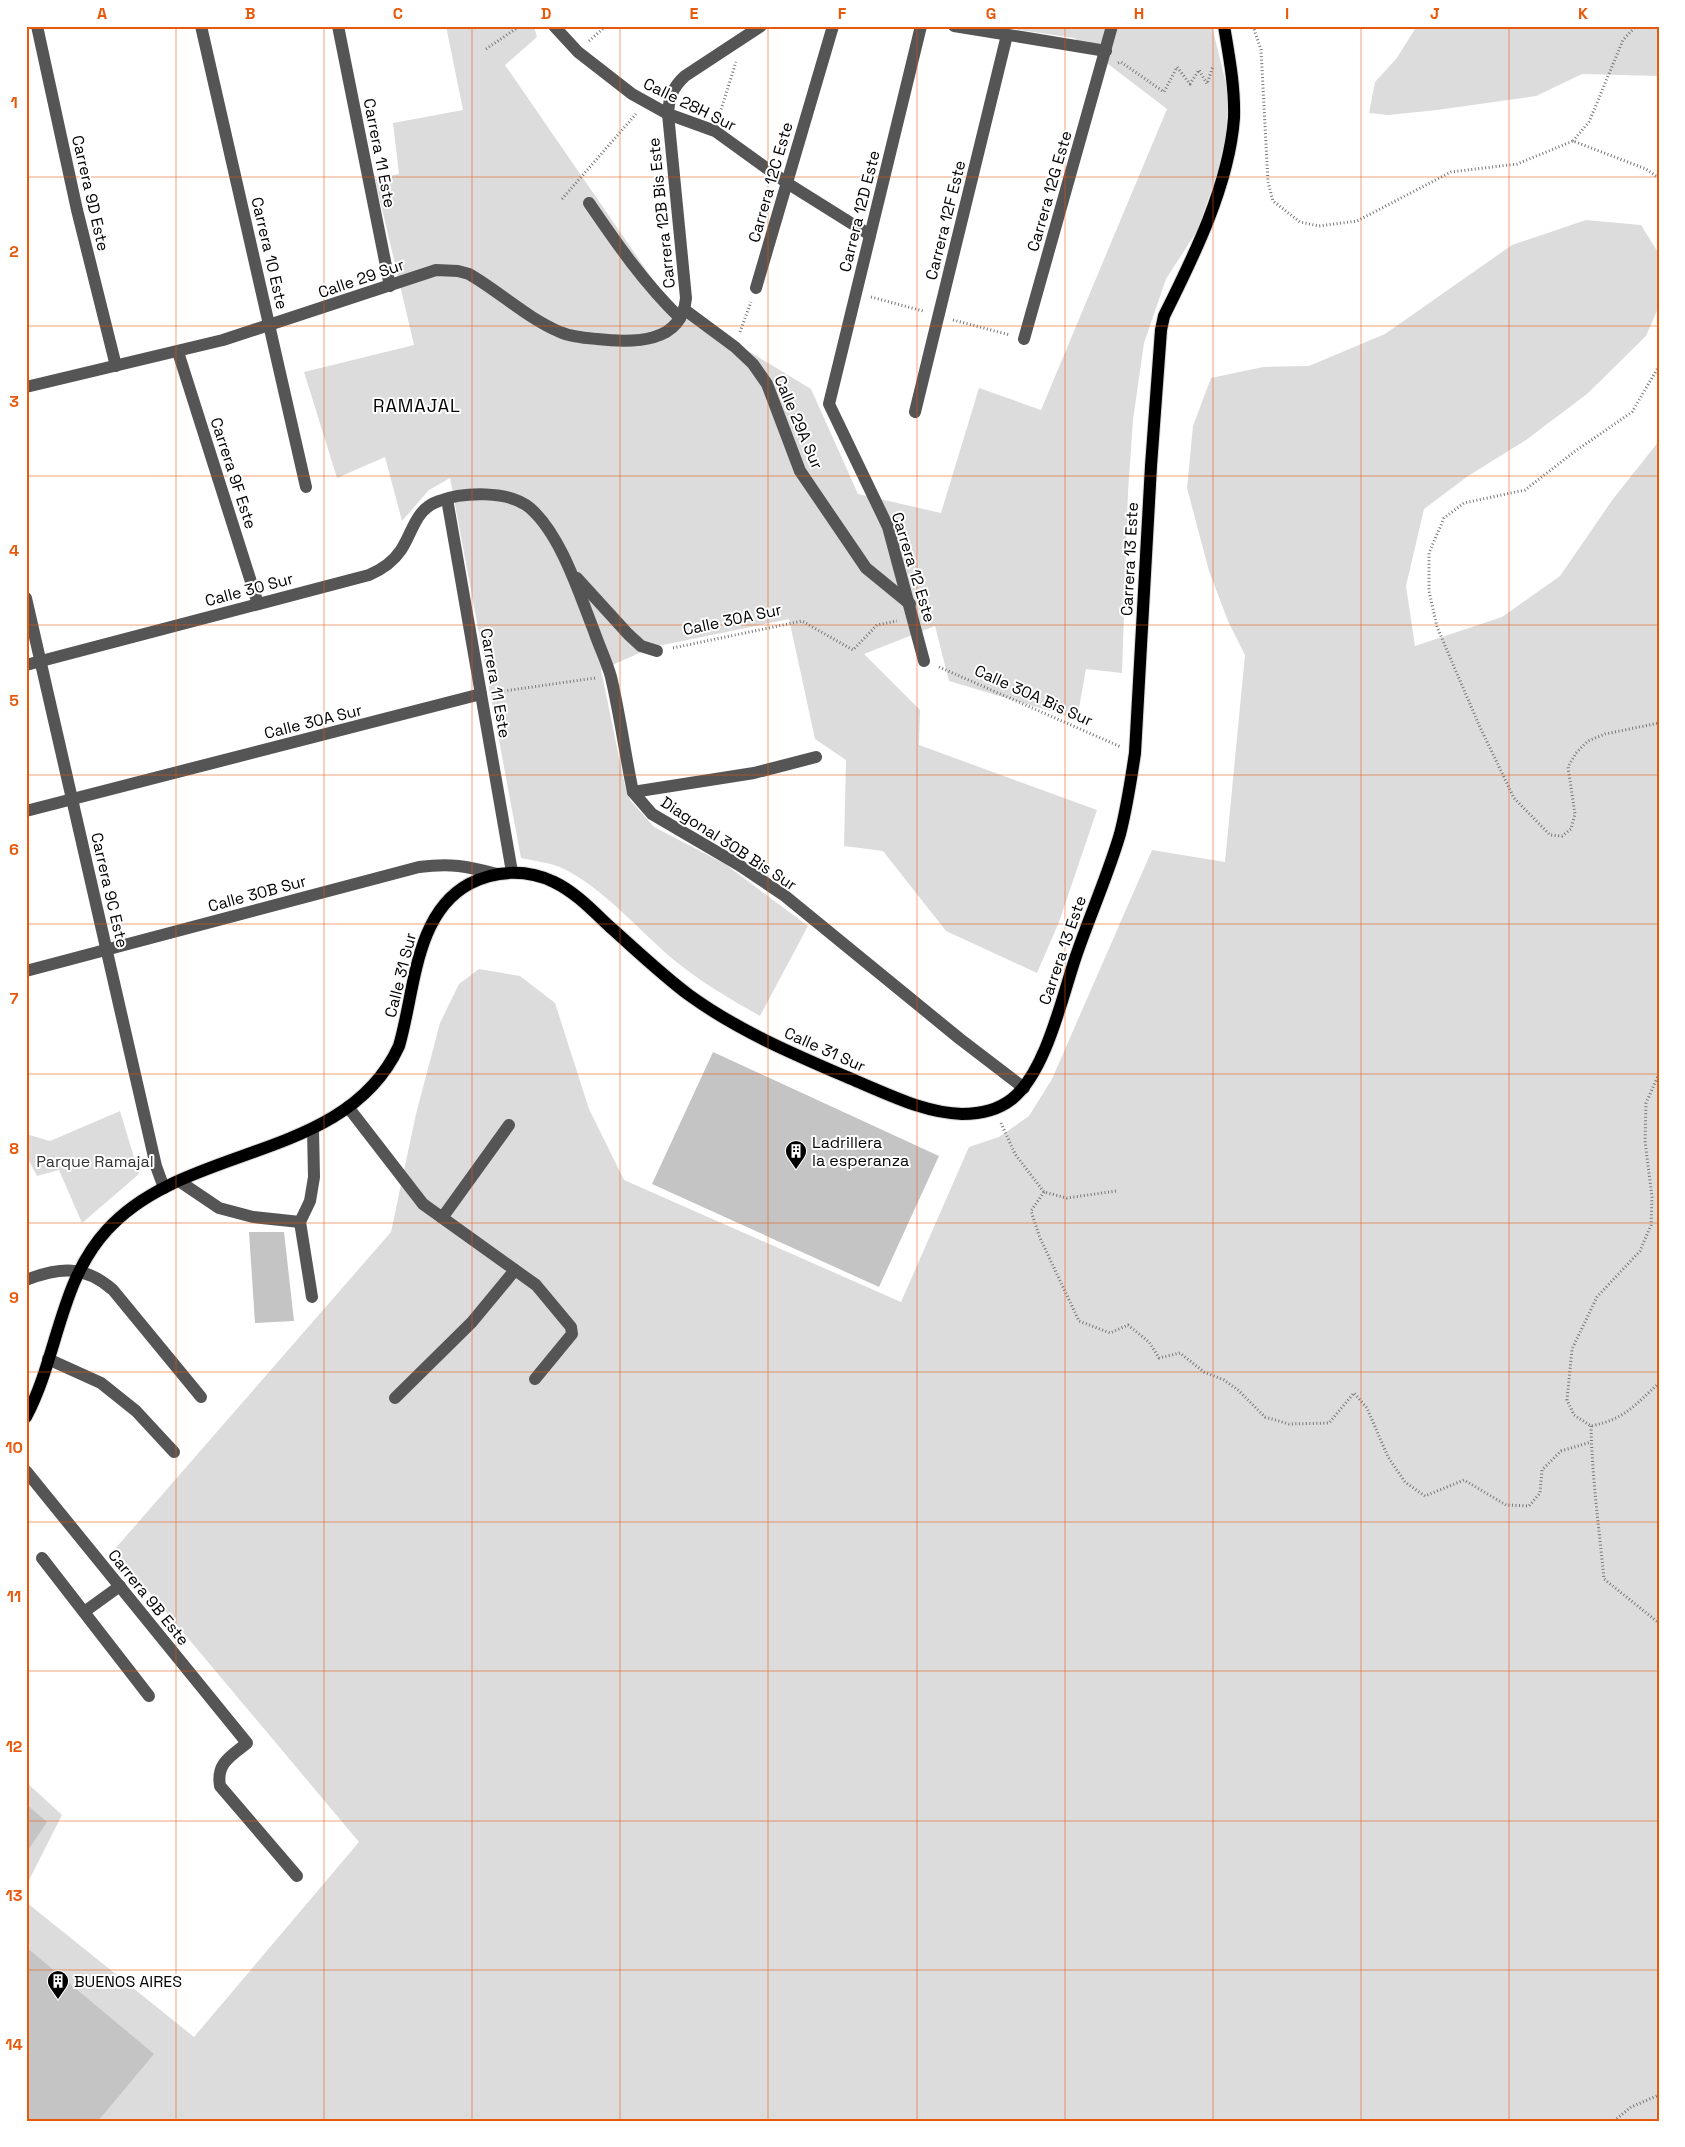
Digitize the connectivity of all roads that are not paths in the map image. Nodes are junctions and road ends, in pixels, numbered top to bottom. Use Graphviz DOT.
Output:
graph roads {
  1 [pos="37,26"];
  2 [pos="201,26"];
  3 [pos="338,26"];
  4 [pos="554,26"];
  5 [pos="761,26"];
  6 [pos="833,26"];
  7 [pos="921,26"];
  8 [pos="954,26"];
  9 [pos="1112,26"];
  10 [pos="1224,26"];
  11 [pos="1006,35"];
  12 [pos="1106,51"];
  13 [pos="668,114"];
  14 [pos="787,183"];
  15 [pos="589,203"];
  16 [pos="870,235"];
  17 [pos="390,286"];
  18 [pos="756,288"];
  19 [pos="682,314"];
  20 [pos="270,326"];
  21 [pos="1024,339"];
  22 [pos="178,352"];
  23 [pos="116,366"];
  24 [pos="26,387"];
  25 [pos="829,404"];
  26 [pos="915,412"];
  27 [pos="306,487"];
  28 [pos="447,499"];
  29 [pos="572,572"];
  30 [pos="26,598"];
  31 [pos="258,604"];
  32 [pos="910,604"];
  33 [pos="657,651"];
  34 [pos="41,661"];
  35 [pos="924,661"];
  36 [pos="26,665"];
  37 [pos="481,694"];
  38 [pos="816,757"];
  39 [pos="633,792"];
  40 [pos="72,799"];
  41 [pos="26,811"];
  42 [pos="512,872"];
  43 [pos="497,874"];
  44 [pos="107,950"];
  45 [pos="26,970"];
  46 [pos="1024,1088"];
  47 [pos="348,1107"];
  48 [pos="509,1125"];
  49 [pos="313,1129"];
  50 [pos="179,1181"];
  51 [pos="164,1188"];
  52 [pos="442,1218"];
  53 [pos="300,1222"];
  54 [pos="79,1270"];
  55 [pos="515,1270"];
  56 [pos="26,1280"];
  57 [pos="312,1297"];
  58 [pos="48,1358"];
  59 [pos="535,1379"];
  60 [pos="201,1397"];
  61 [pos="395,1398"];
  62 [pos="26,1417"];
  63 [pos="174,1452"];
  64 [pos="26,1471"];
  65 [pos="42,1558"];
  66 [pos="120,1586"];
  67 [pos="84,1612"];
  68 [pos="149,1696"];
  69 [pos="297,1876"];
  1 -- 23 [label="street, Carrera 9D Este"];
  2 -- 20 [label="street, Carrera 10 Este"];
  3 -- 17 [label="street, Carrera 11 Este"];
  4 -- 13 [label="street, Calle 28H Sur"];
  5 -- 13 [label="street, Carrera 12B Bis Este"];
  6 -- 14 [label="street, Carrera 12C Este"];
  7 -- 16 [label="street, Carrera 12D Este"];
  8 -- 11 [label="street"];
  9 -- 12 [label="street"];
  10 -- 46 [label="main road, Carrera 13 Este"];
  11 -- 12 [label="street"];
  11 -- 26 [label="street, Carrera 12F Este"];
  12 -- 21 [label="street, Carrera 12G Este"];
  13 -- 14 [label="street, Calle 28H Sur"];
  13 -- 19 [label="street, Carrera 12B Bis Este"];
  14 -- 16 [label="street, Calle 28H Sur"];
  14 -- 18 [label="street, Carrera 12C Este"];
  15 -- 19 [label="street, Calle 29A Sur"];
  16 -- 25 [label="street, Carrera 12D Este"];
  17 -- 19 [label="street, Calle 29 Sur"];
  17 -- 20 [label="street, Calle 29 Sur"];
  19 -- 32 [label="street, Calle 29A Sur"];
  20 -- 22 [label="street, Calle 29 Sur"];
  20 -- 27 [label="street, Carrera 10 Este"];
  22 -- 23 [label="street, Calle 29 Sur"];
  22 -- 31 [label="street, Carrera 9F Este"];
  23 -- 24 [label="street, Calle 29 Sur"];
  25 -- 32 [label="street, Carrera 12 Este"];
  28 -- 29 [label="street, Diagonal 30B Bis Sur"];
  28 -- 31 [label="street, Calle 30 Sur"];
  28 -- 37 [label="street, Carrera 11 Este"];
  29 -- 33 [label="street"];
  29 -- 39 [label="street, Diagonal 30B Bis Sur"];
  30 -- 34 [label="street, Carrera 9C Este"];
  31 -- 34 [label="street, Calle 30 Sur"];
  32 -- 35 [label="street, Carrera 12 Este"];
  34 -- 36 [label="street, Calle 30 Sur"];
  34 -- 40 [label="street, Carrera 9C Este"];
  37 -- 40 [label="street, Calle 30A Sur"];
  37 -- 42 [label="street, Carrera 11 Este"];
  38 -- 39 [label="street"];
  39 -- 46 [label="street, Diagonal 30B Bis Sur"];
  40 -- 41 [label="street, Calle 30A Sur"];
  40 -- 44 [label="street, Carrera 9C Este"];
  42 -- 43 [label="main road, Calle 31 Sur"];
  42 -- 46 [label="main road, Calle 31 Sur"];
  43 -- 44 [label="street, Calle 30B Sur"];
  43 -- 47 [label="main road, Calle 31 Sur"];
  44 -- 45 [label="street, Calle 30B Sur"];
  44 -- 51 [label="street, Carrera 9C Este"];
  47 -- 49 [label="main road, Calle 31 Sur"];
  47 -- 52 [label="street"];
  48 -- 52 [label="street"];
  49 -- 50 [label="main road, Calle 31 Sur"];
  49 -- 53 [label="street"];
  50 -- 51 [label="main road, Calle 31 Sur"];
  50 -- 53 [label="street"];
  51 -- 54 [label="main road, Calle 31 Sur"];
  52 -- 55 [label="street"];
  53 -- 57 [label="street"];
  54 -- 56 [label="street"];
  54 -- 58 [label="main road, Calle 31 Sur"];
  54 -- 60 [label="street"];
  55 -- 59 [label="street"];
  55 -- 61 [label="street"];
  58 -- 62 [label="main road, Calle 31 Sur"];
  58 -- 63 [label="street"];
  64 -- 66 [label="street, Carrera 9B Este"];
  65 -- 67 [label="street"];
  66 -- 67 [label="street"];
  66 -- 69 [label="street, Carrera 9B Este"];
  67 -- 68 [label="street"];
}
